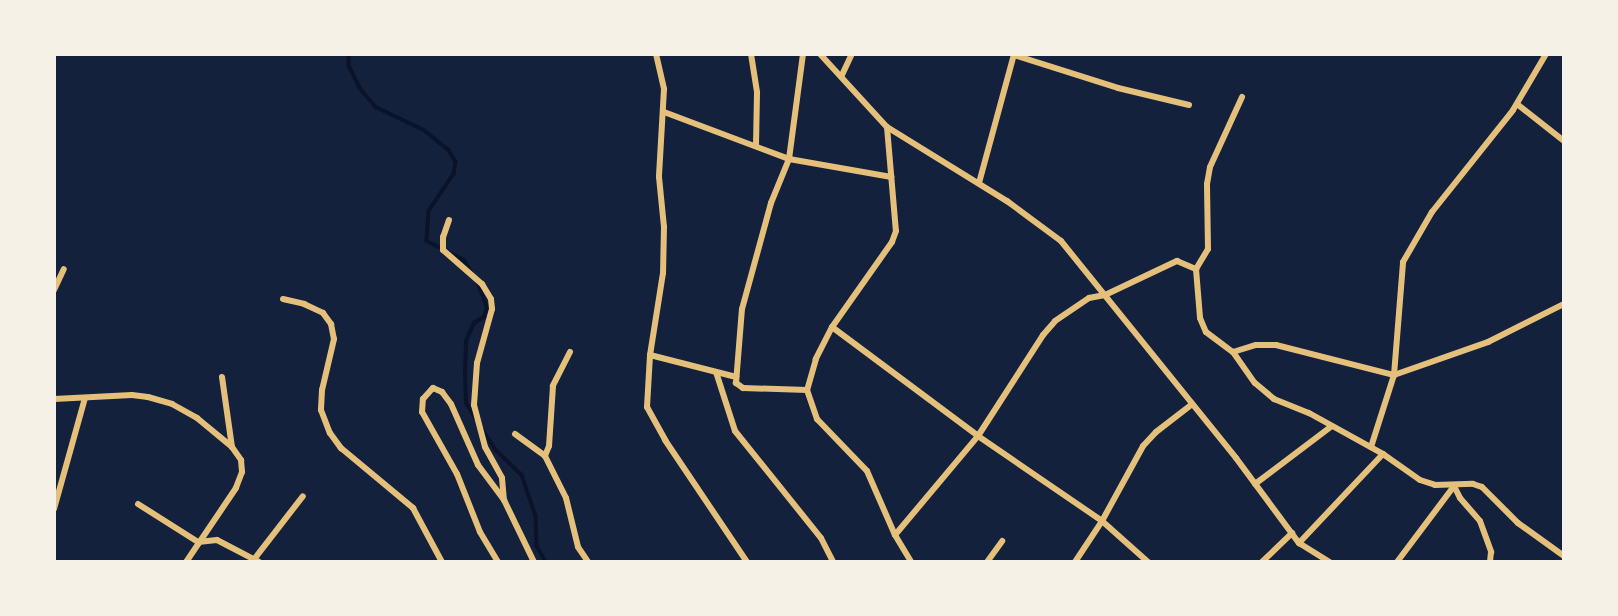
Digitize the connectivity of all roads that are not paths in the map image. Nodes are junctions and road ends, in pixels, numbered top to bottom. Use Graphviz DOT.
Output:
graph roads {
  1 [pos="656,54"];
  2 [pos="751,54"];
  3 [pos="803,54"];
  4 [pos="820,54"];
  5 [pos="852,54"];
  6 [pos="1546,54"];
  7 [pos="1014,55"];
  8 [pos="842,75"];
  9 [pos="1242,97"];
  10 [pos="1517,104"];
  11 [pos="1189,105"];
  12 [pos="664,112"];
  13 [pos="887,127"];
  14 [pos="1564,141"];
  15 [pos="756,146"];
  16 [pos="789,159"];
  17 [pos="891,177"];
  18 [pos="979,183"];
  19 [pos="449,220"];
  20 [pos="64,269"];
  21 [pos="1196,269"];
  22 [pos="54,289"];
  23 [pos="1105,295"];
  24 [pos="283,299"];
  25 [pos="1564,304"];
  26 [pos="832,327"];
  27 [pos="570,352"];
  28 [pos="1233,352"];
  29 [pos="650,355"];
  30 [pos="716,372"];
  31 [pos="1394,375"];
  32 [pos="222,377"];
  33 [pos="736,377"];
  34 [pos="807,390"];
  35 [pos="85,398"];
  36 [pos="54,399"];
  37 [pos="1191,405"];
  38 [pos="1332,426"];
  39 [pos="514,434"];
  40 [pos="978,436"];
  41 [pos="232,447"];
  42 [pos="1371,447"];
  43 [pos="1383,454"];
  44 [pos="545,456"];
  45 [pos="1255,484"];
  46 [pos="1454,486"];
  47 [pos="303,496"];
  48 [pos="504,500"];
  49 [pos="138,504"];
  50 [pos="54,509"];
  51 [pos="1102,521"];
  52 [pos="1293,533"];
  53 [pos="895,535"];
  54 [pos="1002,541"];
  55 [pos="198,542"];
  56 [pos="1299,542"];
  57 [pos="1564,556"];
  58 [pos="255,561"];
  59 [pos="186,562"];
  60 [pos="442,562"];
  61 [pos="498,562"];
  62 [pos="534,562"];
  63 [pos="588,562"];
  64 [pos="747,562"];
  65 [pos="833,562"];
  66 [pos="911,562"];
  67 [pos="988,562"];
  68 [pos="1075,562"];
  69 [pos="1148,562"];
  70 [pos="1262,562"];
  71 [pos="1329,562"];
  72 [pos="1397,562"];
  73 [pos="1490,562"];
  1 -- 12 [label="street"];
  2 -- 15 [label="street"];
  3 -- 16 [label="street"];
  4 -- 8 [label="street"];
  5 -- 8 [label="street"];
  6 -- 10 [label="street"];
  7 -- 11 [label="street"];
  7 -- 18 [label="street"];
  8 -- 13 [label="street"];
  9 -- 21 [label="street"];
  10 -- 14 [label="street"];
  10 -- 31 [label="street"];
  12 -- 15 [label="street"];
  12 -- 29 [label="street"];
  13 -- 17 [label="street"];
  13 -- 18 [label="street"];
  15 -- 16 [label="street"];
  16 -- 17 [label="street"];
  16 -- 33 [label="street"];
  17 -- 26 [label="street"];
  18 -- 23 [label="street"];
  19 -- 48 [label="street"];
  20 -- 22 [label="street"];
  21 -- 23 [label="street"];
  21 -- 28 [label="street"];
  23 -- 37 [label="street"];
  23 -- 40 [label="street"];
  24 -- 60 [label="street"];
  25 -- 31 [label="street"];
  26 -- 34 [label="street"];
  26 -- 40 [label="street"];
  27 -- 44 [label="street"];
  28 -- 31 [label="street"];
  28 -- 38 [label="street"];
  29 -- 30 [label="street"];
  29 -- 64 [label="street"];
  30 -- 33 [label="street"];
  30 -- 65 [label="street"];
  31 -- 42 [label="street"];
  32 -- 41 [label="street"];
  33 -- 34 [label="street"];
  34 -- 53 [label="street"];
  35 -- 36 [label="street"];
  35 -- 41 [label="street"];
  35 -- 50 [label="street"];
  37 -- 45 [label="street"];
  37 -- 51 [label="street"];
  38 -- 42 [label="street"];
  38 -- 45 [label="street"];
  39 -- 44 [label="street"];
  40 -- 51 [label="street"];
  40 -- 53 [label="street"];
  41 -- 55 [label="street"];
  42 -- 43 [label="street"];
  43 -- 46 [label="street"];
  43 -- 56 [label="street"];
  44 -- 63 [label="street"];
  45 -- 52 [label="street"];
  46 -- 57 [label="street"];
  46 -- 72 [label="street"];
  46 -- 73 [label="street"];
  47 -- 58 [label="street"];
  48 -- 61 [label="street"];
  48 -- 62 [label="street"];
  49 -- 55 [label="street"];
  51 -- 68 [label="street"];
  51 -- 69 [label="street"];
  52 -- 56 [label="street"];
  52 -- 70 [label="street"];
  53 -- 66 [label="street"];
  54 -- 67 [label="street"];
  55 -- 58 [label="street"];
  55 -- 59 [label="street"];
  56 -- 71 [label="street"];
}
